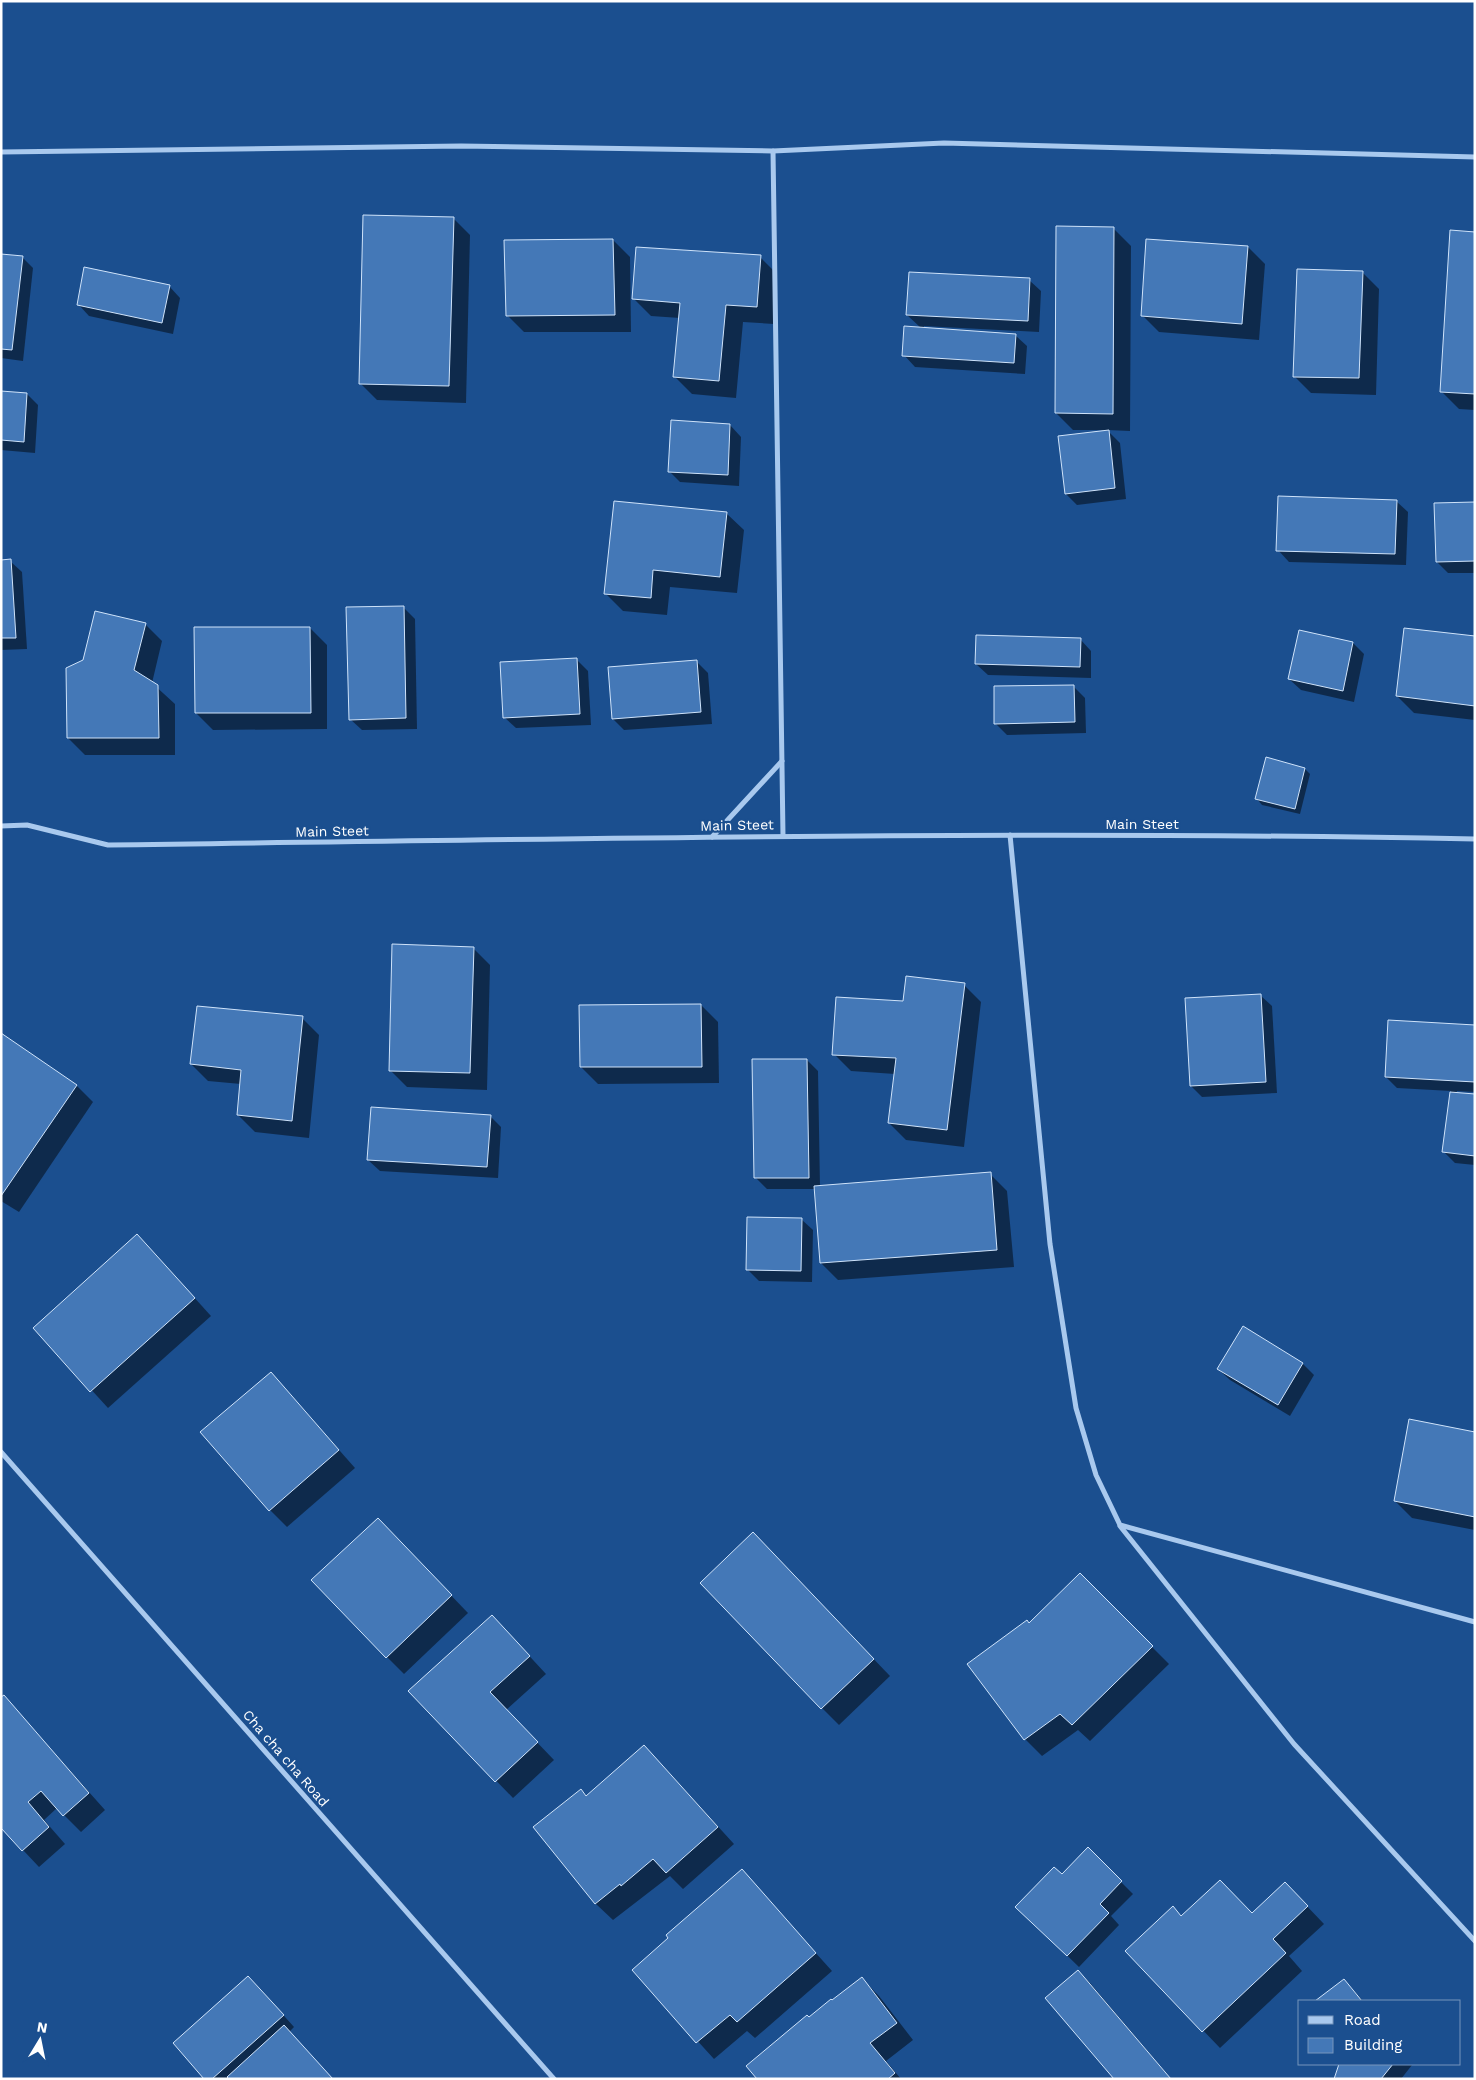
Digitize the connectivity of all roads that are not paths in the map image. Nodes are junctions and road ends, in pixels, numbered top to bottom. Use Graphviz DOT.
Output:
graph roads {
  1 [pos="773,151"];
  2 [pos="1,152"];
  3 [pos="1475,157"];
  4 [pos="782,761"];
  5 [pos="1,826"];
  6 [pos="783,836"];
  7 [pos="1010,836"];
  8 [pos="712,837"];
  9 [pos="1475,839"];
  10 [pos="1,1452"];
  11 [pos="1120,1526"];
  12 [pos="1475,1622"];
  13 [pos="1475,1941"];
  14 [pos="554,2079"];
  1 -- 2 [label="street"];
  1 -- 3 [label="street"];
  1 -- 4 [label="street"];
  4 -- 6 [label="street"];
  4 -- 8 [label="street"];
  5 -- 8 [label="street, Main Steet"];
  6 -- 7 [label="street, Main Steet"];
  6 -- 8 [label="street, Main Steet"];
  7 -- 9 [label="street, Main Steet"];
  7 -- 11 [label="street"];
  10 -- 14 [label="street, Cha cha cha Road"];
  11 -- 12 [label="street"];
  11 -- 13 [label="street"];
}
